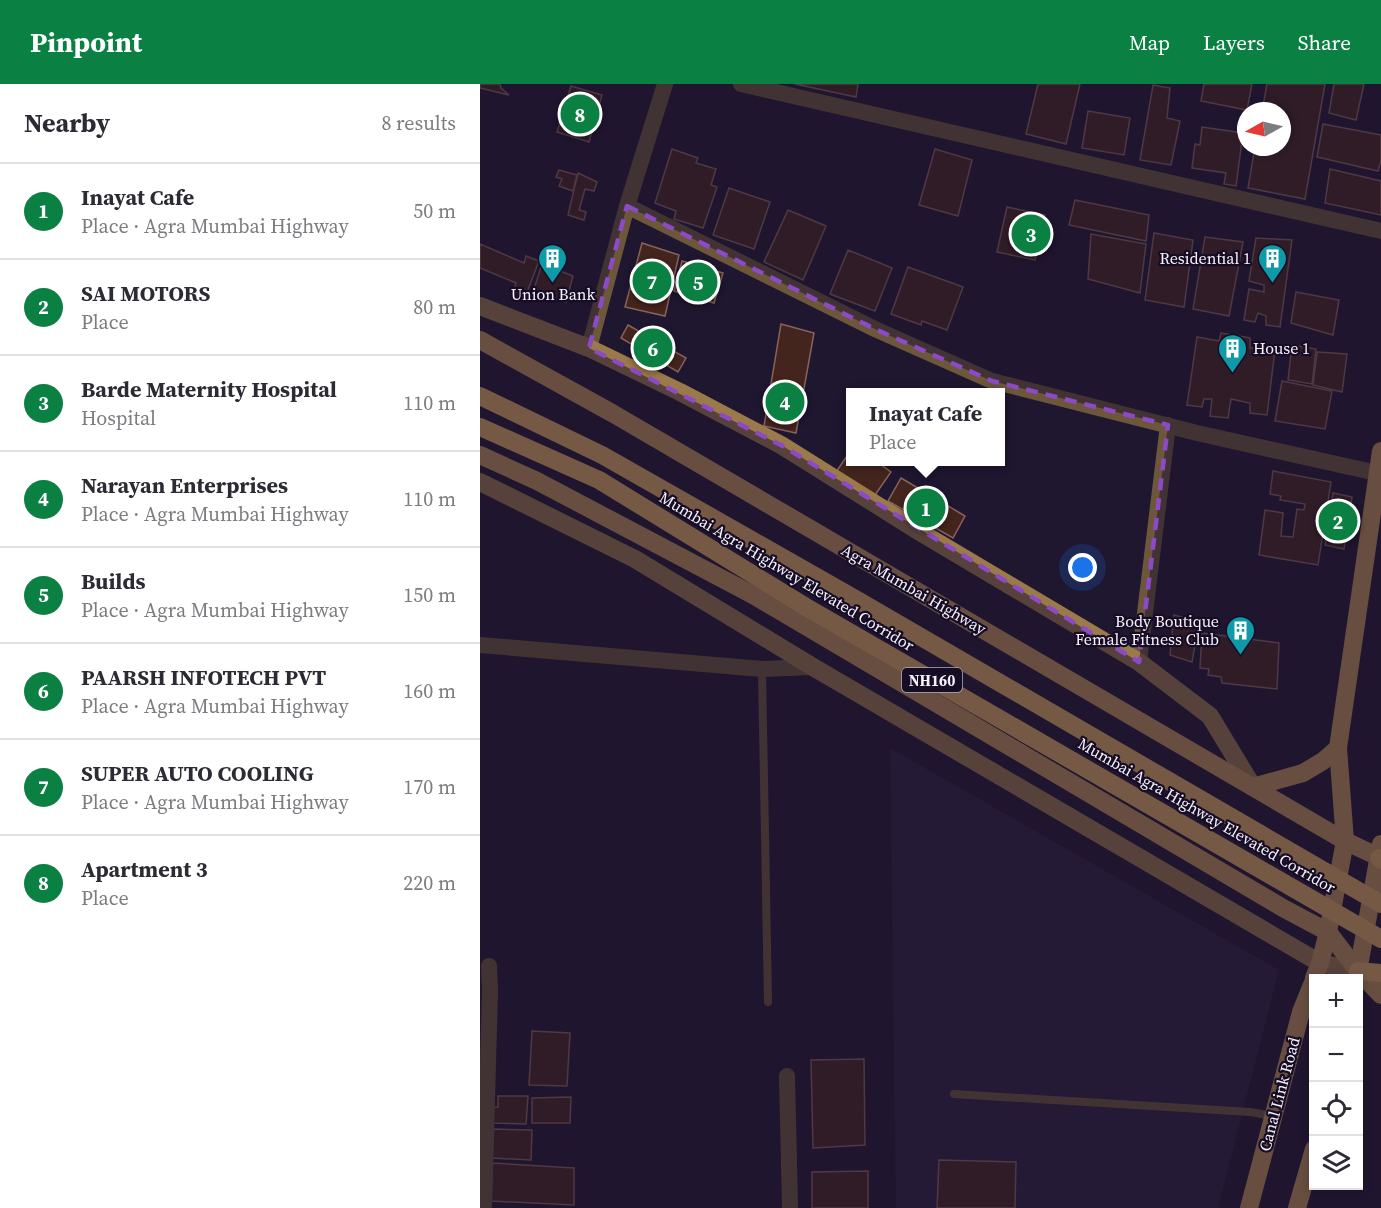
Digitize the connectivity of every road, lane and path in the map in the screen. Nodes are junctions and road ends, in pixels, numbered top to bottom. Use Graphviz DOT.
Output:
graph roads {
  1 [pos="665,84"];
  2 [pos="741,84"];
  3 [pos="627,206"];
  4 [pos="1381,231"];
  5 [pos="480,306"];
  6 [pos="480,340"];
  7 [pos="589,348"];
  8 [pos="480,396"];
  9 [pos="1168,426"];
  10 [pos="480,427"];
  11 [pos="1381,452"];
  12 [pos="480,455"];
  13 [pos="1379,474"];
  14 [pos="480,482"];
  15 [pos="480,645"];
  16 [pos="1139,662"];
  17 [pos="813,667"];
  18 [pos="762,669"];
  19 [pos="1338,748"];
  20 [pos="1253,787"];
  21 [pos="1345,841"];
  22 [pos="1380,855"];
  23 [pos="1381,904"];
  24 [pos="1328,932"];
  25 [pos="1381,939"];
  26 [pos="489,966"];
  27 [pos="1381,973"];
  28 [pos="1316,974"];
  29 [pos="1356,974"];
  30 [pos="1357,974"];
  31 [pos="1363,974"];
  32 [pos="1363,980"];
  33 [pos="1309,992"];
  34 [pos="1381,996"];
  35 [pos="768,1002"];
  36 [pos="787,1076"];
  37 [pos="954,1094"];
  38 [pos="1273,1116"];
  39 [pos="1309,1166"];
  40 [pos="484,1208"];
  41 [pos="790,1208"];
  42 [pos="1249,1208"];
  43 [pos="1297,1208"];
  1 -- 3 [label="street"];
  2 -- 4 [label="street"];
  3 -- 7 [label="street"];
  3 -- 9 [label="street"];
  5 -- 7 [label="street"];
  6 -- 20 [label="main road, Agra Mumbai Highway"];
  7 -- 16 [label="street"];
  8 -- 23 [label="highway, Mumbai Agra Highway Elevated Corridor / NH160"];
  9 -- 13 [label="street"];
  9 -- 16 [label="street"];
  10 -- 25 [label="highway, Mumbai Agra Highway Elevated Corridor / NH160"];
  11 -- 13 [label="main road, Canal Link Road"];
  12 -- 24 [label="main road"];
  13 -- 19 [label="main road, Canal Link Road"];
  14 -- 17 [label="street"];
  15 -- 18 [label="street"];
  16 -- 20 [label="street"];
  17 -- 18 [label="street"];
  17 -- 28 [label="street"];
  18 -- 35 [label="lane"];
  19 -- 20 [label="main road"];
  19 -- 21 [label="main road, Canal Link Road"];
  20 -- 21 [label="main road, Agra Mumbai Highway"];
  21 -- 22 [label="main road, Agra Mumbai Highway"];
  21 -- 24 [label="main road, Canal Link Road"];
  22 -- 30 [label="main road"];
  24 -- 28 [label="main road, Canal Link Road"];
  24 -- 29 [label="main road"];
  26 -- 40 [label="street"];
  27 -- 31 [label="highway"];
  32 -- 34 [label="main road"];
  33 -- 38 [label="main road, Canal Link Road"];
  36 -- 41 [label="street"];
  37 -- 38 [label="lane"];
  38 -- 42 [label="main road, Canal Link Road"];
  39 -- 43 [label="main road"];
}
